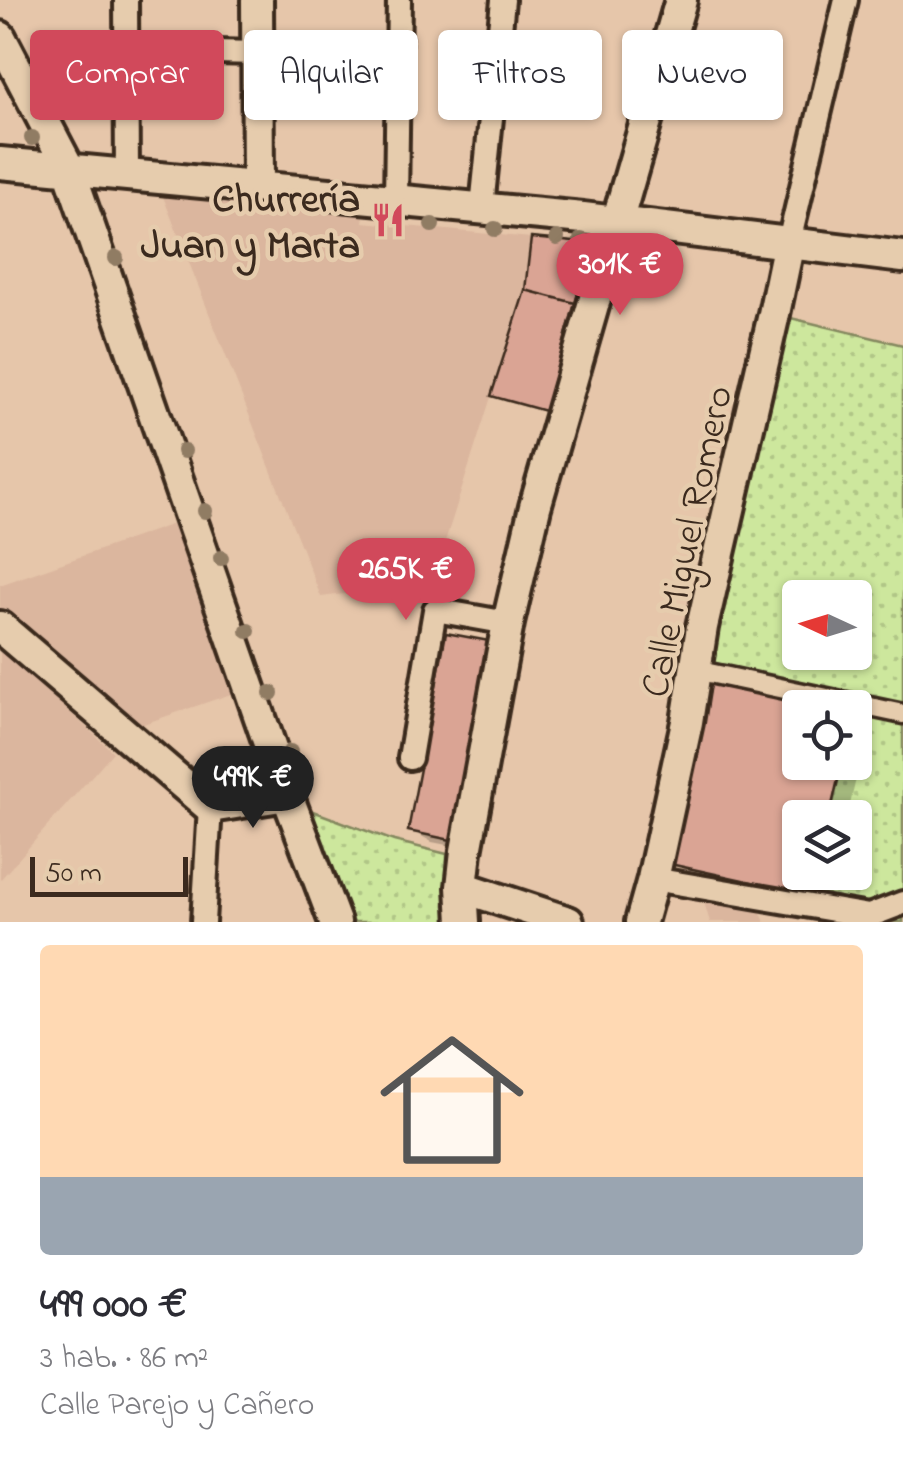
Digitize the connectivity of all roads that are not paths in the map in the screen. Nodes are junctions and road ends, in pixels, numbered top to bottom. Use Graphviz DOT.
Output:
graph roads {
  1 [pos="126,0"];
  2 [pos="257,0"];
  3 [pos="400,0"];
  4 [pos="503,0"];
  5 [pos="681,0"];
  6 [pos="846,0"];
  7 [pos="127,30"];
  8 [pos="256,30"];
  9 [pos="0,37"];
  10 [pos="127,120"];
  11 [pos="257,120"];
  12 [pos="0,162"];
  13 [pos="69,170"];
  14 [pos="127,174"];
  15 [pos="258,186"];
  16 [pos="396,199"];
  17 [pos="482,207"];
  18 [pos="616,222"];
  19 [pos="789,242"];
  20 [pos="903,257"];
  21 [pos="508,623"];
  22 [pos="0,627"];
  23 [pos="695,670"];
  24 [pos="903,714"];
  25 [pos="410,758"];
  26 [pos="287,795"];
  27 [pos="210,807"];
  28 [pos="653,879"];
  29 [pos="462,887"];
  30 [pos="903,903"];
  31 [pos="204,922"];
  32 [pos="335,922"];
  33 [pos="464,922"];
  34 [pos="568,922"];
  35 [pos="641,922"];
  1 -- 7 [label="street"];
  2 -- 8 [label="street"];
  3 -- 16 [label="street"];
  4 -- 17 [label="street"];
  5 -- 18 [label="street"];
  6 -- 19 [label="street, Calle Miguel Romero"];
  9 -- 13 [label="street"];
  10 -- 14 [label="street"];
  11 -- 15 [label="street"];
  12 -- 13 [label="street"];
  13 -- 14 [label="street"];
  13 -- 26 [label="street"];
  14 -- 15 [label="street"];
  15 -- 16 [label="street"];
  16 -- 17 [label="street"];
  17 -- 18 [label="street"];
  18 -- 19 [label="street"];
  18 -- 21 [label="street"];
  19 -- 20 [label="street"];
  19 -- 23 [label="street, Calle Miguel Romero"];
  21 -- 25 [label="street"];
  21 -- 29 [label="street"];
  22 -- 27 [label="street"];
  23 -- 24 [label="street"];
  23 -- 28 [label="street, Calle Miguel Romero"];
  26 -- 27 [label="street"];
  26 -- 32 [label="street"];
  27 -- 31 [label="street"];
  28 -- 30 [label="street"];
  28 -- 35 [label="street, Calle Miguel Romero"];
  29 -- 33 [label="street"];
  29 -- 34 [label="street"];
}
